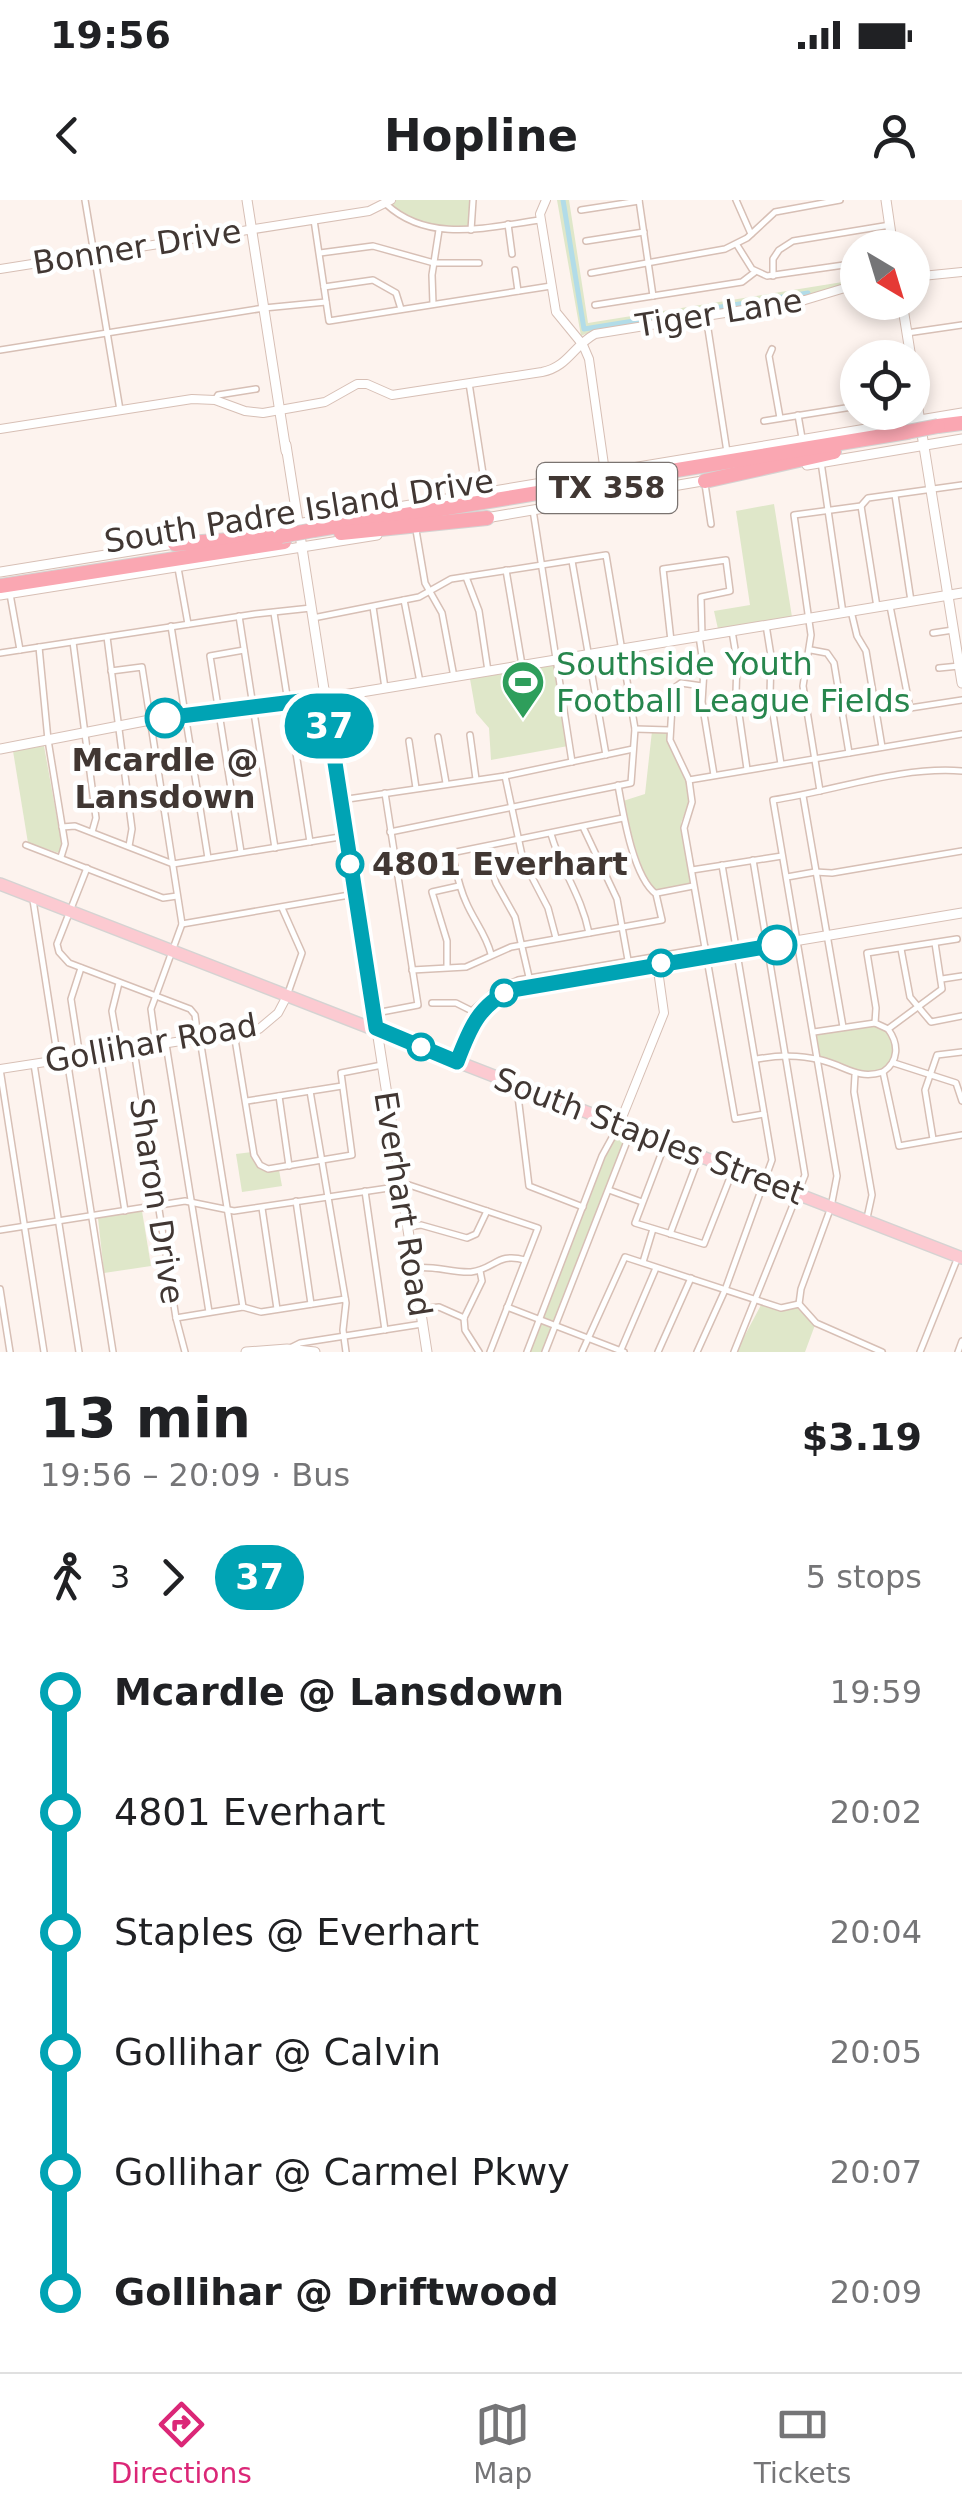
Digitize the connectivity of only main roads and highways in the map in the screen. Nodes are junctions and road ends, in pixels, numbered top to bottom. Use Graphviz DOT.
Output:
graph roads {
  1 [pos="247,200"];
  2 [pos="886,200"];
  3 [pos="891,230"];
  4 [pos="962,413"];
  5 [pos="962,426"];
  6 [pos="909,430"];
  7 [pos="927,430"];
  8 [pos="927,430"];
  9 [pos="905,435"];
  10 [pos="962,439"];
  11 [pos="934,441"];
  12 [pos="810,444"];
  13 [pos="873,448"];
  14 [pos="665,464"];
  15 [pos="553,481"];
  16 [pos="705,481"];
  17 [pos="429,511"];
  18 [pos="346,516"];
  19 [pos="486,518"];
  20 [pos="298,522"];
  21 [pos="340,533"];
  22 [pos="281,538"];
  23 [pos="317,540"];
  24 [pos="175,544"];
  25 [pos="257,546"];
  26 [pos="300,549"];
  27 [pos="304,567"];
  28 [pos="0,572"];
  29 [pos="58,586"];
  30 [pos="2,588"];
  31 [pos="962,593"];
  32 [pos="946,596"];
  33 [pos="961,666"];
  34 [pos="962,684"];
  35 [pos="325,698"];
  36 [pos="0,749"];
  37 [pos="0,884"];
  38 [pos="962,913"];
  39 [pos="373,1012"];
  40 [pos="369,1026"];
  41 [pos="457,1062"];
  42 [pos="960,1257"];
  43 [pos="287,1350"];
  44 [pos="246,1352"];
  45 [pos="315,1352"];
  46 [pos="427,1352"];
  1 -- 20 [label="main road"];
  2 -- 3 [label="main road"];
  4 -- 11 [label="main road"];
  5 -- 11 [label="highway, South Padre Island Drive / TX 358"];
  6 -- 9 [label="main road"];
  7 -- 11 [label="main road"];
  8 -- 11 [label="main road"];
  9 -- 11 [label="highway, South Padre Island Drive / TX 358, bridge"];
  9 -- 11 [label="main road"];
  9 -- 12 [label="highway, South Padre Island Drive / TX 358"];
  9 -- 12 [label="main road"];
  9 -- 13 [label="highway, South Padre Island Drive / TX 358"];
  10 -- 11 [label="main road"];
  11 -- 32 [label="main road"];
  12 -- 14 [label="highway"];
  12 -- 14 [label="main road"];
  12 -- 17 [label="highway, South Padre Island Drive / TX 358"];
  13 -- 16 [label="highway"];
  13 -- 16 [label="main road"];
  13 -- 21 [label="highway, South Padre Island Drive / TX 358"];
  14 -- 15 [label="main road"];
  15 -- 17 [label="highway"];
  15 -- 18 [label="main road"];
  16 -- 19 [label="main road"];
  17 -- 23 [label="highway, South Padre Island Drive / TX 358"];
  18 -- 20 [label="main road"];
  18 -- 23 [label="main road"];
  19 -- 21 [label="highway"];
  19 -- 23 [label="main road"];
  20 -- 22 [label="main road"];
  20 -- 26 [label="main road"];
  21 -- 23 [label="highway, South Padre Island Drive / TX 358"];
  22 -- 23 [label="highway, South Padre Island Drive / TX 358, bridge"];
  22 -- 24 [label="highway"];
  22 -- 25 [label="highway, South Padre Island Drive / TX 358"];
  22 -- 26 [label="main road"];
  22 -- 27 [label="main road"];
  22 -- 29 [label="main road"];
  22 -- 30 [label="highway, South Padre Island Drive / TX 358"];
  23 -- 26 [label="main road"];
  23 -- 27 [label="main road"];
  24 -- 28 [label="main road"];
  25 -- 29 [label="highway"];
  25 -- 30 [label="highway, South Padre Island Drive / TX 358"];
  26 -- 27 [label="main road"];
  27 -- 35 [label="main road"];
  29 -- 30 [label="main road"];
  31 -- 32 [label="main road"];
  32 -- 33 [label="main road"];
  32 -- 35 [label="main road"];
  33 -- 34 [label="main road"];
  35 -- 36 [label="main road"];
  35 -- 39 [label="main road"];
  37 -- 40 [label="main road, South Staples Street"];
  38 -- 41 [label="main road"];
  39 -- 40 [label="main road"];
  40 -- 41 [label="main road, South Staples Street"];
  40 -- 46 [label="main road, Everhart Road"];
  41 -- 42 [label="main road, South Staples Street"];
  43 -- 44 [label="main road"];
  43 -- 45 [label="main road"];
}
